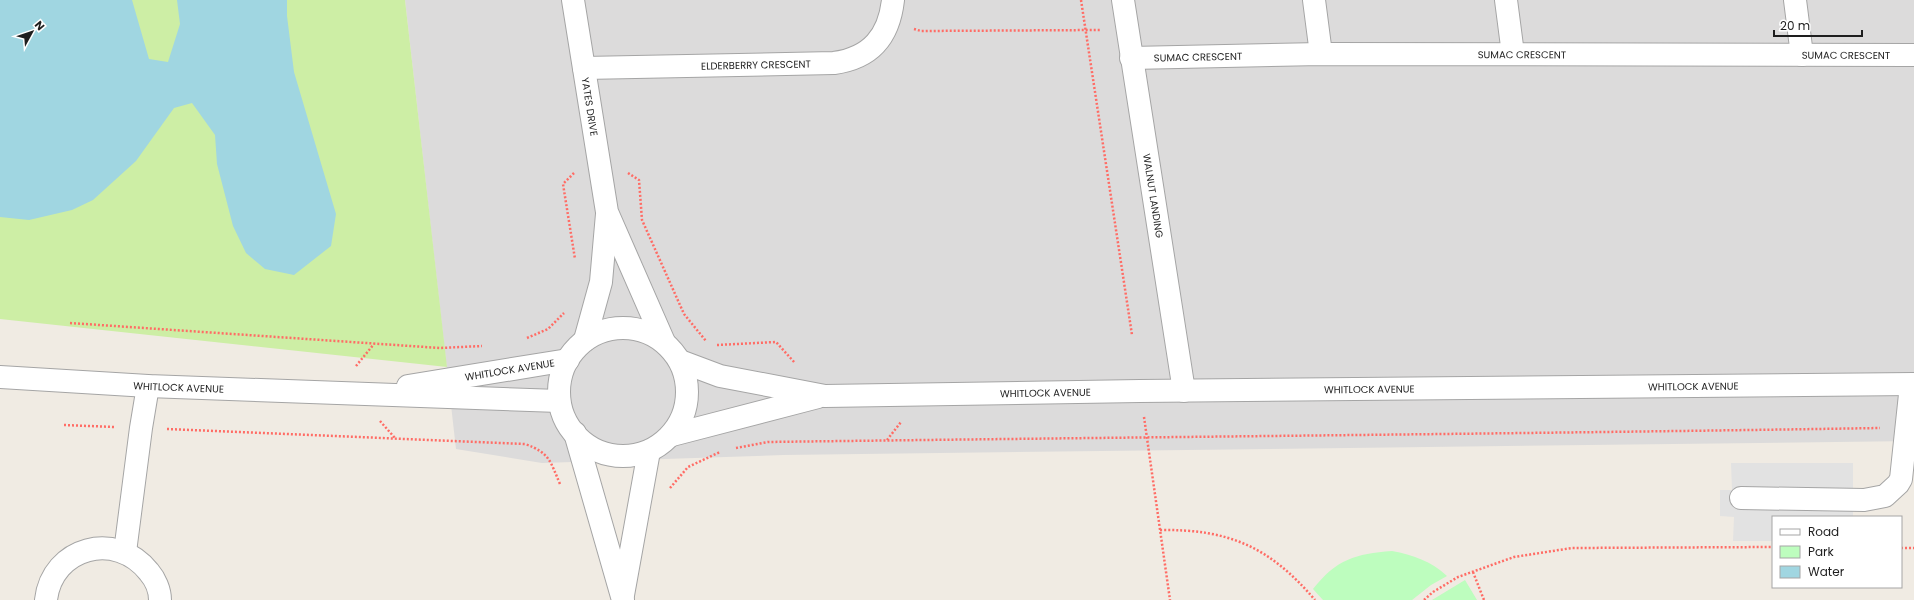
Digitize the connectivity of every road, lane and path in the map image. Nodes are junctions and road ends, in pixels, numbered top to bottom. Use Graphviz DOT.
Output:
graph roads {
  1 [pos="573,0"];
  2 [pos="893,0"];
  3 [pos="1081,0"];
  4 [pos="1123,0"];
  5 [pos="1314,0"];
  6 [pos="1506,0"];
  7 [pos="1794,0"];
  8 [pos="889,22"];
  9 [pos="1086,30"];
  10 [pos="1105,30"];
  11 [pos="1321,54"];
  12 [pos="1513,54"];
  13 [pos="1802,55"];
  14 [pos="1914,56"];
  15 [pos="1130,58"];
  16 [pos="584,68"];
  17 [pos="639,180"];
  18 [pos="563,184"];
  19 [pos="607,212"];
  20 [pos="576,263"];
  21 [pos="567,310"];
  22 [pos="70,323"];
  23 [pos="1132,335"];
  24 [pos="522,340"];
  25 [pos="585,340"];
  26 [pos="664,342"];
  27 [pos="776,342"];
  28 [pos="490,346"];
  29 [pos="568,360"];
  30 [pos="680,362"];
  31 [pos="0,377"];
  32 [pos="1913,384"];
  33 [pos="148,386"];
  34 [pos="1140,391"];
  35 [pos="1184,391"];
  36 [pos="358,394"];
  37 [pos="825,396"];
  38 [pos="560,401"];
  39 [pos="64,425"];
  40 [pos="1906,427"];
  41 [pos="141,428"];
  42 [pos="575,433"];
  43 [pos="672,435"];
  44 [pos="1146,437"];
  45 [pos="731,449"];
  46 [pos="723,450"];
  47 [pos="649,451"];
  48 [pos="561,486"];
  49 [pos="668,490"];
  50 [pos="1741,498"];
  51 [pos="1160,530"];
  52 [pos="1772,547"];
  53 [pos="1902,548"];
  54 [pos="1914,548"];
  55 [pos="125,552"];
  56 [pos="1473,572"];
  57 [pos="46,600"];
  58 [pos="160,600"];
  59 [pos="623,600"];
  60 [pos="1170,600"];
  61 [pos="1314,600"];
  62 [pos="1424,600"];
  63 [pos="1484,600"];
  1 -- 16 [label="street, YATES DRIVE"];
  2 -- 8 [label="street, ELDERBERRY CRESCENT"];
  3 -- 9 [label="path"];
  4 -- 15 [label="street, WALNUT LANDING"];
  5 -- 11 [label="street"];
  6 -- 12 [label="street"];
  7 -- 13 [label="street"];
  8 -- 9 [label="path"];
  8 -- 16 [label="street, ELDERBERRY CRESCENT"];
  9 -- 10 [label="path"];
  9 -- 23 [label="path"];
  11 -- 12 [label="street, SUMAC CRESCENT"];
  11 -- 15 [label="street, SUMAC CRESCENT"];
  12 -- 13 [label="street, SUMAC CRESCENT"];
  13 -- 14 [label="street, SUMAC CRESCENT"];
  15 -- 35 [label="street, WALNUT LANDING"];
  16 -- 19 [label="street, YATES DRIVE"];
  17 -- 27 [label="path"];
  18 -- 20 [label="path"];
  19 -- 25 [label="street, YATES DRIVE"];
  19 -- 26 [label="street, YATES DRIVE"];
  21 -- 24 [label="path"];
  22 -- 28 [label="path"];
  25 -- 26 [label="street"];
  25 -- 29 [label="street"];
  26 -- 30 [label="street"];
  29 -- 36 [label="street, WHITLOCK AVENUE"];
  29 -- 38 [label="street"];
  30 -- 37 [label="street, WHITLOCK AVENUE"];
  30 -- 43 [label="street"];
  31 -- 33 [label="street, WHITLOCK AVENUE"];
  32 -- 35 [label="street, WHITLOCK AVENUE"];
  32 -- 40 [label="street"];
  33 -- 36 [label="street, WHITLOCK AVENUE"];
  33 -- 41 [label="street"];
  34 -- 35 [label="street, WHITLOCK AVENUE"];
  34 -- 37 [label="street, WHITLOCK AVENUE"];
  34 -- 44 [label="path"];
  36 -- 38 [label="street, WHITLOCK AVENUE"];
  37 -- 43 [label="street, WHITLOCK AVENUE"];
  38 -- 42 [label="street"];
  39 -- 41 [label="path"];
  40 -- 44 [label="path"];
  40 -- 50 [label="street"];
  41 -- 48 [label="path"];
  41 -- 55 [label="street"];
  42 -- 47 [label="street"];
  42 -- 59 [label="street"];
  43 -- 47 [label="street"];
  44 -- 45 [label="path"];
  44 -- 51 [label="path"];
  46 -- 49 [label="path"];
  47 -- 59 [label="street"];
  51 -- 60 [label="path"];
  51 -- 61 [label="path"];
  52 -- 56 [label="path"];
  53 -- 54 [label="path"];
  55 -- 57 [label="street"];
  55 -- 58 [label="street"];
  56 -- 62 [label="path"];
  56 -- 63 [label="path"];
}
